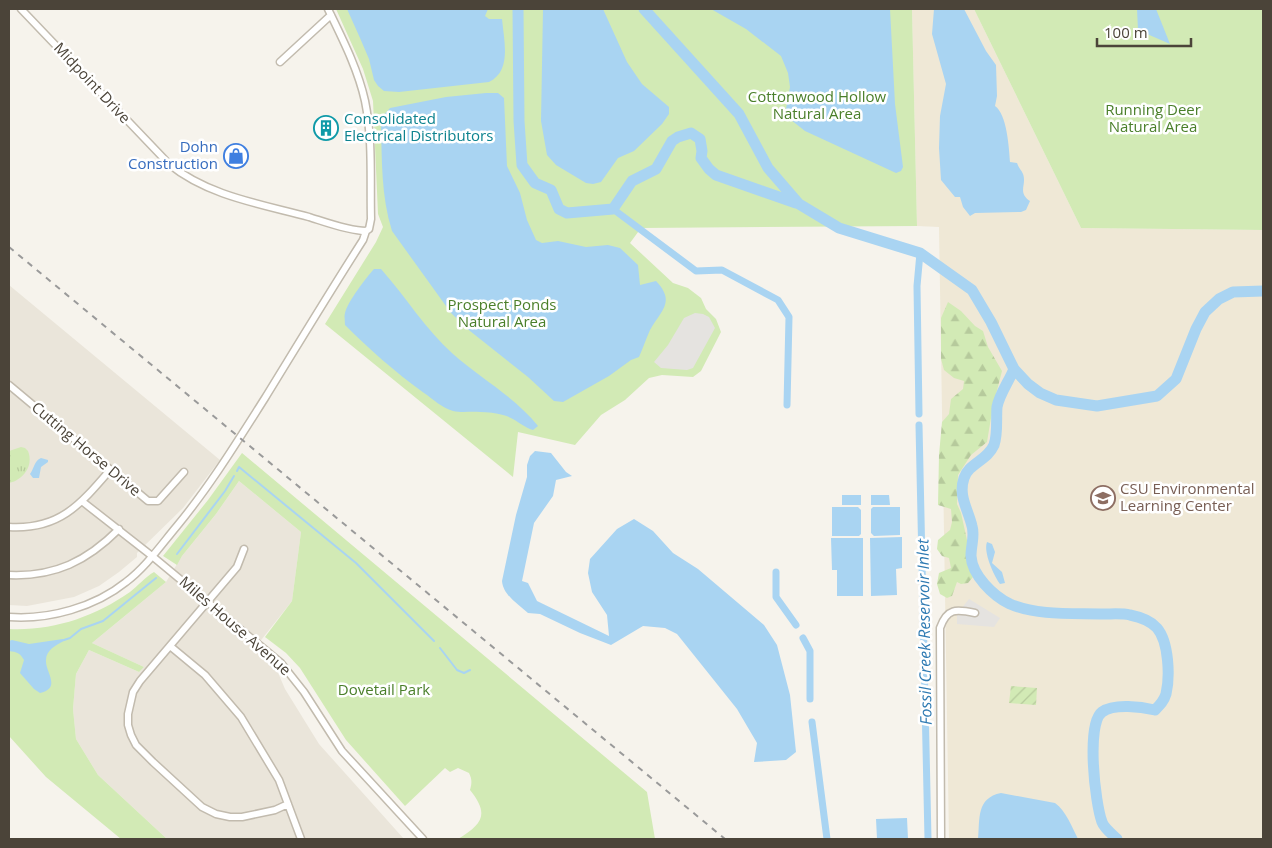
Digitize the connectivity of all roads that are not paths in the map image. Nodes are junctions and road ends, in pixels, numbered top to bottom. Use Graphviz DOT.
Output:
graph roads {
  1 [pos="21,9"];
  2 [pos="330,12"];
  3 [pos="280,62"];
  4 [pos="366,231"];
  5 [pos="10,389"];
  6 [pos="110,470"];
  7 [pos="184,472"];
  8 [pos="83,502"];
  9 [pos="9,527"];
  10 [pos="119,529"];
  11 [pos="244,549"];
  12 [pos="152,556"];
  13 [pos="9,574"];
  14 [pos="208,602"];
  15 [pos="975,613"];
  16 [pos="9,617"];
  17 [pos="170,646"];
  18 [pos="288,804"];
  19 [pos="301,839"];
  20 [pos="423,839"];
  21 [pos="941,839"];
  1 -- 4 [label="street, Midpoint Drive"];
  2 -- 3 [label="street"];
  2 -- 4 [label="street"];
  4 -- 12 [label="street"];
  5 -- 6 [label="street, Cutting Horse Drive"];
  6 -- 7 [label="street, Cutting Horse Drive"];
  6 -- 8 [label="street"];
  8 -- 9 [label="street"];
  8 -- 10 [label="street, Miles House Avenue"];
  10 -- 12 [label="street, Miles House Avenue"];
  10 -- 13 [label="street"];
  11 -- 14 [label="street"];
  12 -- 14 [label="street, Miles House Avenue"];
  12 -- 16 [label="street"];
  14 -- 17 [label="street"];
  14 -- 20 [label="street, Miles House Avenue"];
  15 -- 21 [label="street"];
  17 -- 18 [label="street"];
  17 -- 18 [label="street"];
  18 -- 19 [label="street"];
}
